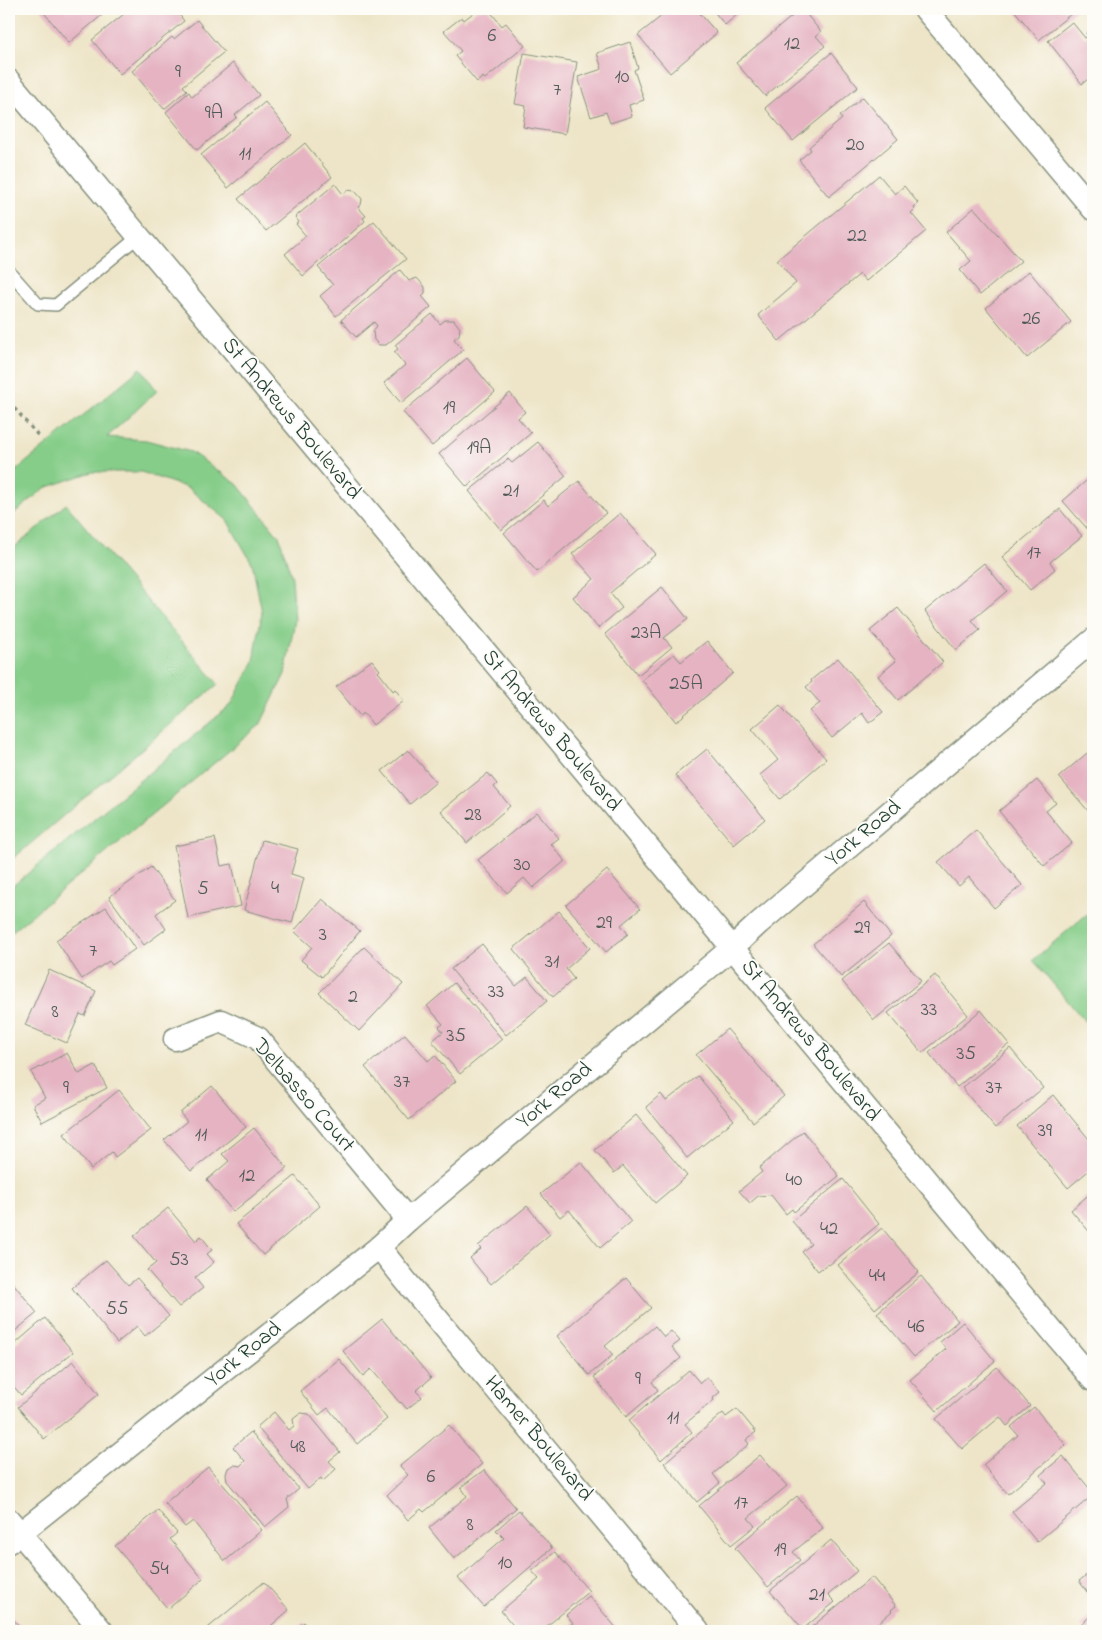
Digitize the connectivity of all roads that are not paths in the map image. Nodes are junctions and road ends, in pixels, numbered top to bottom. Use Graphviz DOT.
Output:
graph roads {
  1 [pos="925,9"];
  2 [pos="9,81"];
  3 [pos="1093,209"];
  4 [pos="139,236"];
  5 [pos="9,271"];
  6 [pos="1093,640"];
  7 [pos="732,948"];
  8 [pos="175,1039"];
  9 [pos="408,1220"];
  10 [pos="379,1247"];
  11 [pos="1093,1380"];
  12 [pos="12,1532"];
  13 [pos="102,1631"];
  14 [pos="698,1631"];
  1 -- 3 [label="street"];
  2 -- 4 [label="street, St Andrews Boulevard"];
  4 -- 5 [label="lane"];
  4 -- 7 [label="street, St Andrews Boulevard"];
  6 -- 7 [label="street, York Road"];
  7 -- 9 [label="street, York Road"];
  7 -- 11 [label="street, St Andrews Boulevard"];
  8 -- 9 [label="street, Delbasso Court"];
  9 -- 10 [label="street, York Road"];
  10 -- 12 [label="street, York Road"];
  10 -- 14 [label="street, Hamer Boulevard"];
  12 -- 13 [label="street"];
}
